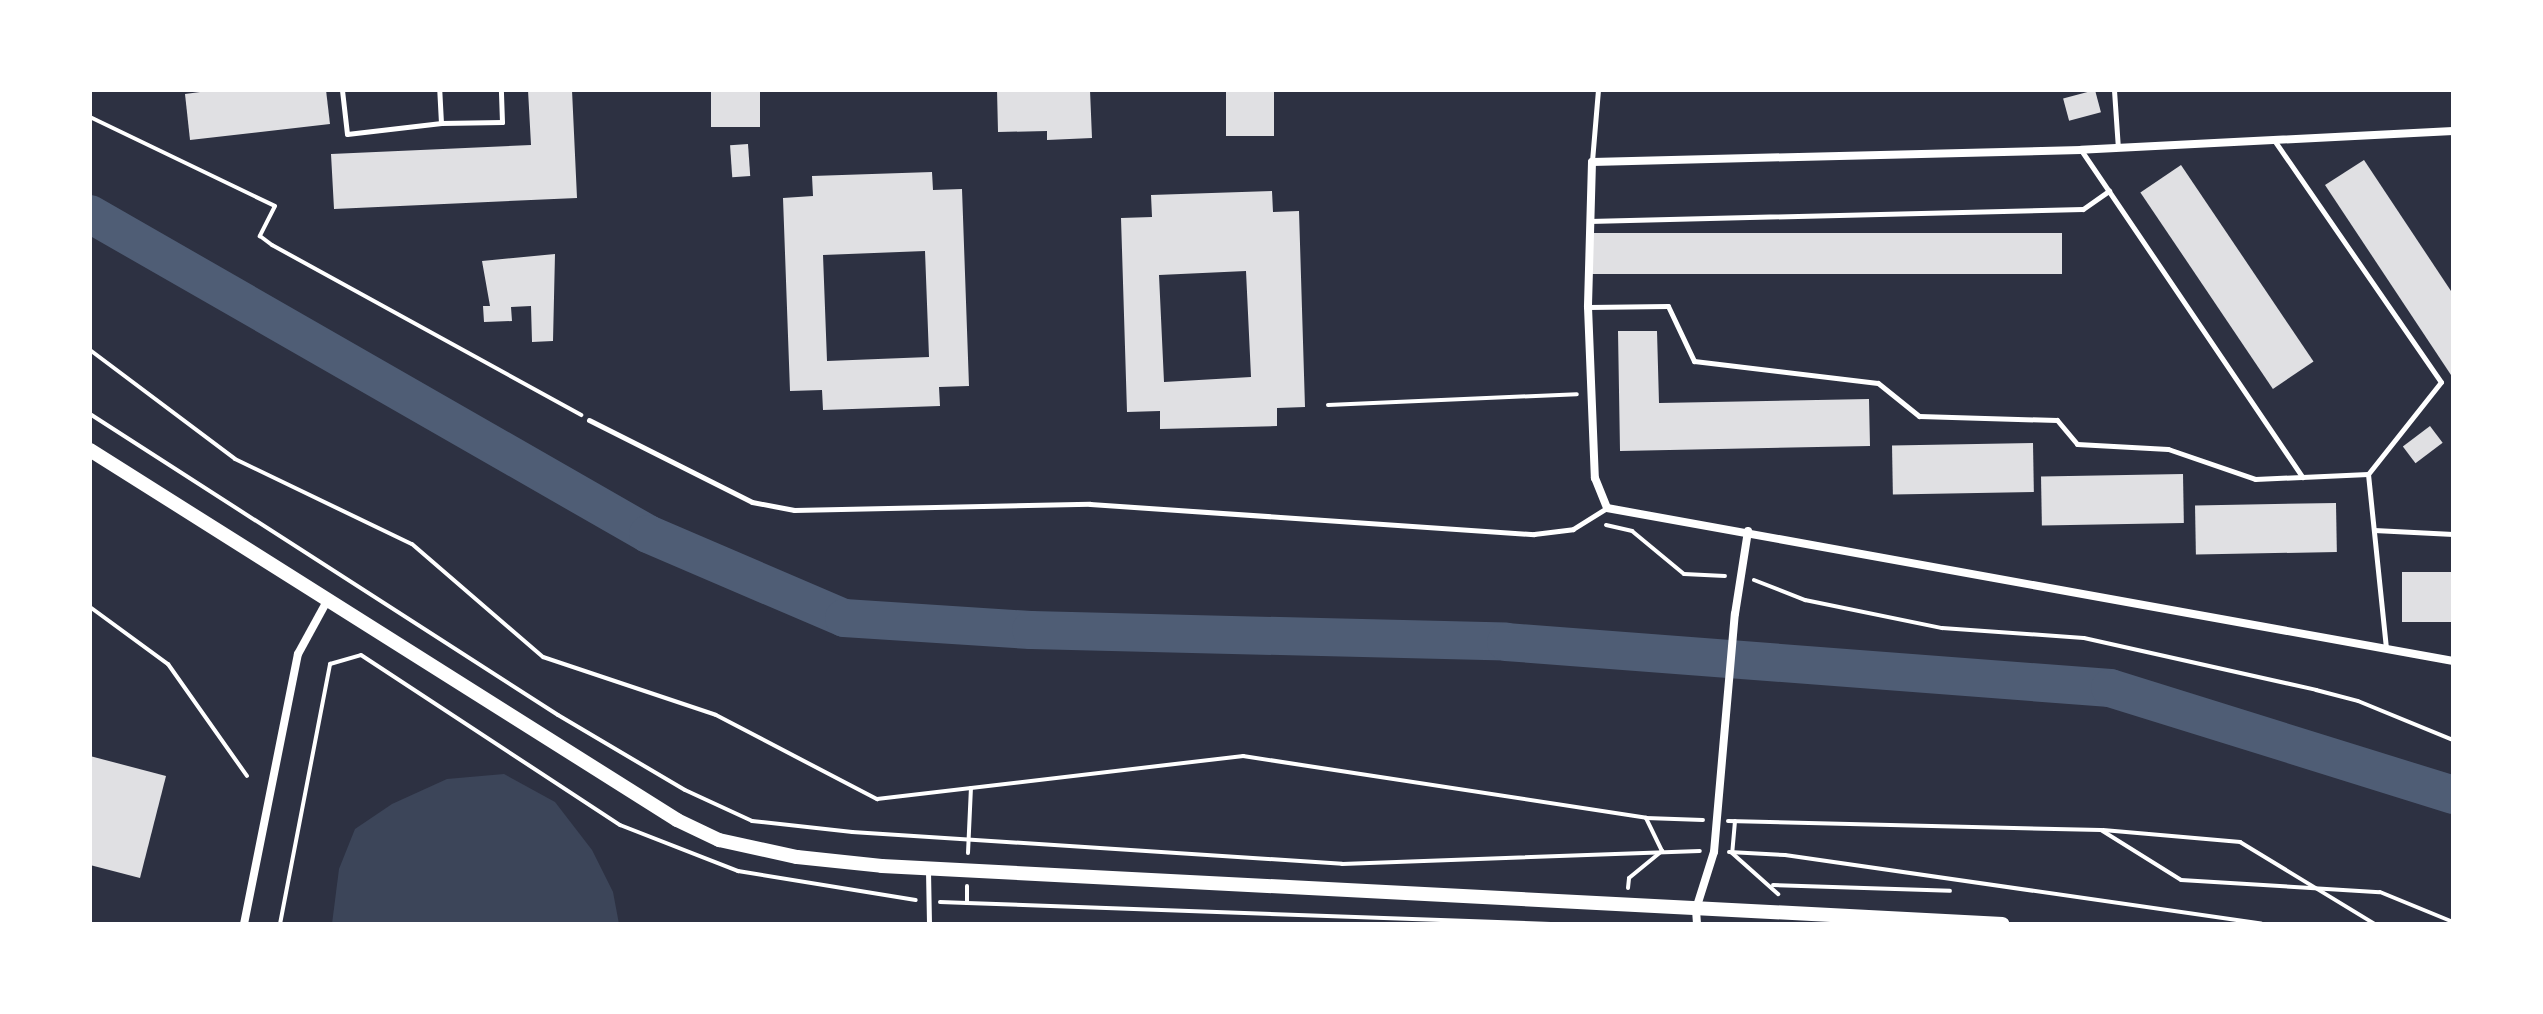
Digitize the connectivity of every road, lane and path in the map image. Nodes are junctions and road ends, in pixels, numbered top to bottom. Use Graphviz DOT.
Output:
graph roads {
  1 [pos="342,90"];
  2 [pos="439,90"];
  3 [pos="501,90"];
  4 [pos="1598,90"];
  5 [pos="2114,90"];
  6 [pos="90,117"];
  7 [pos="441,123"];
  8 [pos="2452,134"];
  9 [pos="2274,140"];
  10 [pos="2118,148"];
  11 [pos="2081,150"];
  12 [pos="1592,162"];
  13 [pos="2109,191"];
  14 [pos="1588,221"];
  15 [pos="1588,307"];
  16 [pos="90,350"];
  17 [pos="1592,393"];
  18 [pos="1328,405"];
  19 [pos="90,414"];
  20 [pos="589,420"];
  21 [pos="90,450"];
  22 [pos="2368,474"];
  23 [pos="2302,477"];
  24 [pos="1607,508"];
  25 [pos="1573,529"];
  26 [pos="2374,530"];
  27 [pos="1748,531"];
  28 [pos="2453,534"];
  29 [pos="1741,578"];
  30 [pos="327,601"];
  31 [pos="90,607"];
  32 [pos="2386,647"];
  33 [pos="2453,661"];
  34 [pos="330,664"];
  35 [pos="2453,740"];
  36 [pos="247,776"];
  37 [pos="1646,818"];
  38 [pos="1717,821"];
  39 [pos="1735,821"];
  40 [pos="2101,830"];
  41 [pos="1662,851"];
  42 [pos="1714,852"];
  43 [pos="1732,853"];
  44 [pos="928,866"];
  45 [pos="1773,885"];
  46 [pos="2325,889"];
  47 [pos="1950,891"];
  48 [pos="929,902"];
  49 [pos="967,903"];
  50 [pos="1628,905"];
  51 [pos="1788,914"];
  52 [pos="1697,917"];
  53 [pos="2453,922"];
  54 [pos="244,924"];
  55 [pos="280,924"];
  56 [pos="929,924"];
  57 [pos="2003,924"];
  58 [pos="2261,924"];
  59 [pos="2393,924"];
  1 -- 7 [label="lane"];
  2 -- 7 [label="lane"];
  3 -- 7 [label="lane"];
  4 -- 12 [label="lane"];
  5 -- 10 [label="lane"];
  6 -- 20 [label="path"];
  8 -- 9 [label="street"];
  9 -- 10 [label="street"];
  9 -- 22 [label="lane"];
  10 -- 11 [label="street"];
  11 -- 12 [label="street"];
  11 -- 13 [label="lane"];
  12 -- 14 [label="street"];
  13 -- 14 [label="lane"];
  13 -- 23 [label="lane"];
  14 -- 15 [label="street"];
  15 -- 17 [label="street"];
  15 -- 23 [label="lane"];
  16 -- 37 [label="path"];
  17 -- 18 [label="path"];
  17 -- 24 [label="street"];
  19 -- 41 [label="path"];
  20 -- 25 [label="lane"];
  21 -- 30 [label="main road"];
  22 -- 23 [label="lane"];
  22 -- 26 [label="lane"];
  24 -- 25 [label="lane"];
  24 -- 27 [label="street"];
  25 -- 29 [label="path"];
  26 -- 28 [label="lane"];
  26 -- 32 [label="lane"];
  27 -- 29 [label="street"];
  27 -- 32 [label="street"];
  29 -- 35 [label="path"];
  29 -- 38 [label="street"];
  30 -- 44 [label="main road"];
  30 -- 54 [label="street"];
  31 -- 36 [label="path"];
  32 -- 33 [label="street"];
  34 -- 55 [label="path"];
  37 -- 38 [label="path"];
  37 -- 41 [label="path"];
  38 -- 39 [label="path"];
  38 -- 42 [label="street"];
  39 -- 40 [label="path"];
  39 -- 43 [label="path"];
  40 -- 46 [label="path"];
  40 -- 46 [label="path"];
  41 -- 42 [label="path"];
  41 -- 50 [label="path"];
  42 -- 43 [label="path"];
  42 -- 52 [label="street"];
  43 -- 45 [label="path"];
  43 -- 58 [label="path"];
  44 -- 48 [label="lane"];
  44 -- 50 [label="main road"];
  45 -- 47 [label="path"];
  45 -- 51 [label="path"];
  46 -- 53 [label="path"];
  46 -- 59 [label="path"];
  48 -- 49 [label="path"];
  48 -- 56 [label="lane"];
  50 -- 52 [label="main road"];
  51 -- 52 [label="main road"];
  51 -- 57 [label="main road"];
}
